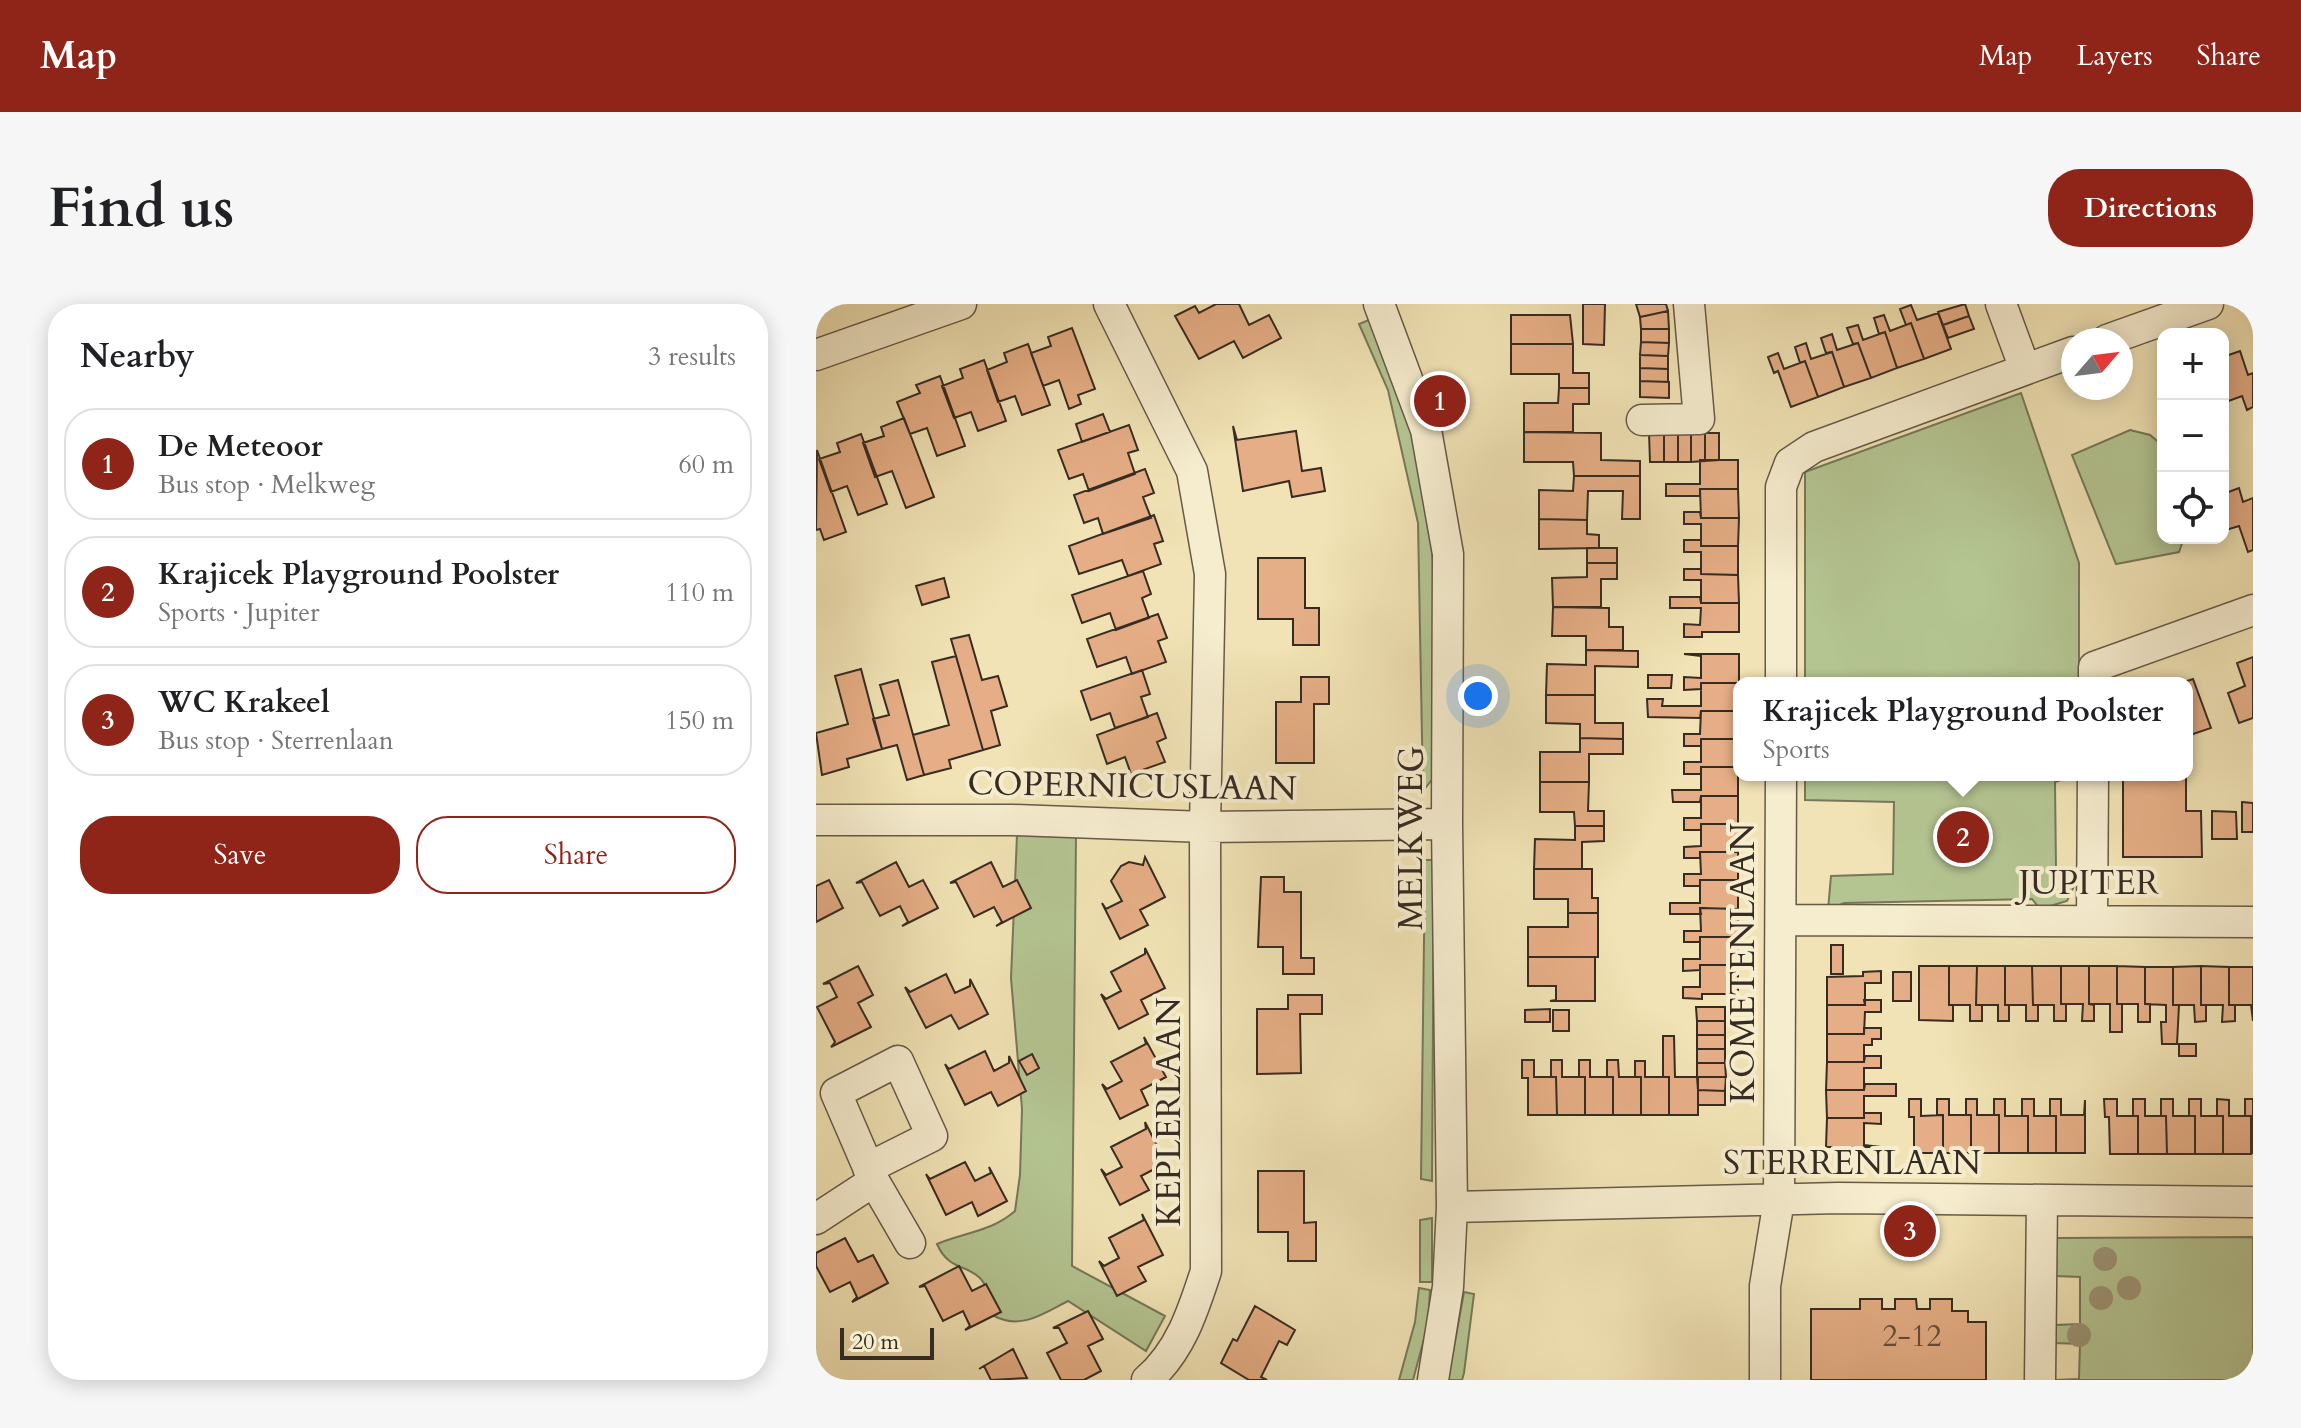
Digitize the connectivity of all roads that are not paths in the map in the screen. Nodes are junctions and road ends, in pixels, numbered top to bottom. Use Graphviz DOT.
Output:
graph roads {
  1 [pos="961,304"];
  2 [pos="1109,304"];
  3 [pos="1379,304"];
  4 [pos="1689,304"];
  5 [pos="2001,304"];
  6 [pos="2208,304"];
  7 [pos="2133,331"];
  8 [pos="816,355"];
  9 [pos="2061,356"];
  10 [pos="2025,369"];
  11 [pos="1642,420"];
  12 [pos="2253,610"];
  13 [pos="1781,677"];
  14 [pos="2094,677"];
  15 [pos="1781,781"];
  16 [pos="2093,781"];
  17 [pos="816,820"];
  18 [pos="1447,824"];
  19 [pos="1205,827"];
  20 [pos="1781,920"];
  21 [pos="2092,920"];
  22 [pos="2253,922"];
  23 [pos="1779,1200"];
  24 [pos="2042,1200"];
  25 [pos="2253,1202"];
  26 [pos="1452,1207"];
  27 [pos="816,1219"];
  28 [pos="910,1243"];
  29 [pos="1147,1380"];
  30 [pos="1433,1380"];
  31 [pos="1765,1380"];
  32 [pos="2040,1380"];
  1 -- 8 [label="street"];
  2 -- 19 [label="street, KEPLERLAAN"];
  3 -- 18 [label="street, MELKWEG"];
  4 -- 11 [label="street"];
  5 -- 10 [label="street"];
  6 -- 7 [label="street"];
  9 -- 10 [label="street"];
  10 -- 13 [label="street"];
  12 -- 14 [label="street"];
  15 -- 20 [label="street, KOMETENLAAN"];
  16 -- 21 [label="street"];
  17 -- 19 [label="street, COPERNICUSLAAN"];
  18 -- 19 [label="street, COPERNICUSLAAN"];
  18 -- 26 [label="street, MELKWEG"];
  19 -- 29 [label="street, KEPLERLAAN"];
  20 -- 21 [label="street, JUPITER"];
  20 -- 23 [label="street, KOMETENLAAN"];
  21 -- 22 [label="street, JUPITER"];
  23 -- 24 [label="street, STERRENLAAN"];
  23 -- 26 [label="street, STERRENLAAN"];
  23 -- 31 [label="street, KOMETENLAAN"];
  24 -- 25 [label="street, STERRENLAAN"];
  24 -- 32 [label="street"];
  26 -- 30 [label="street, MELKWEG"];
  27 -- 28 [label="street"];
}
